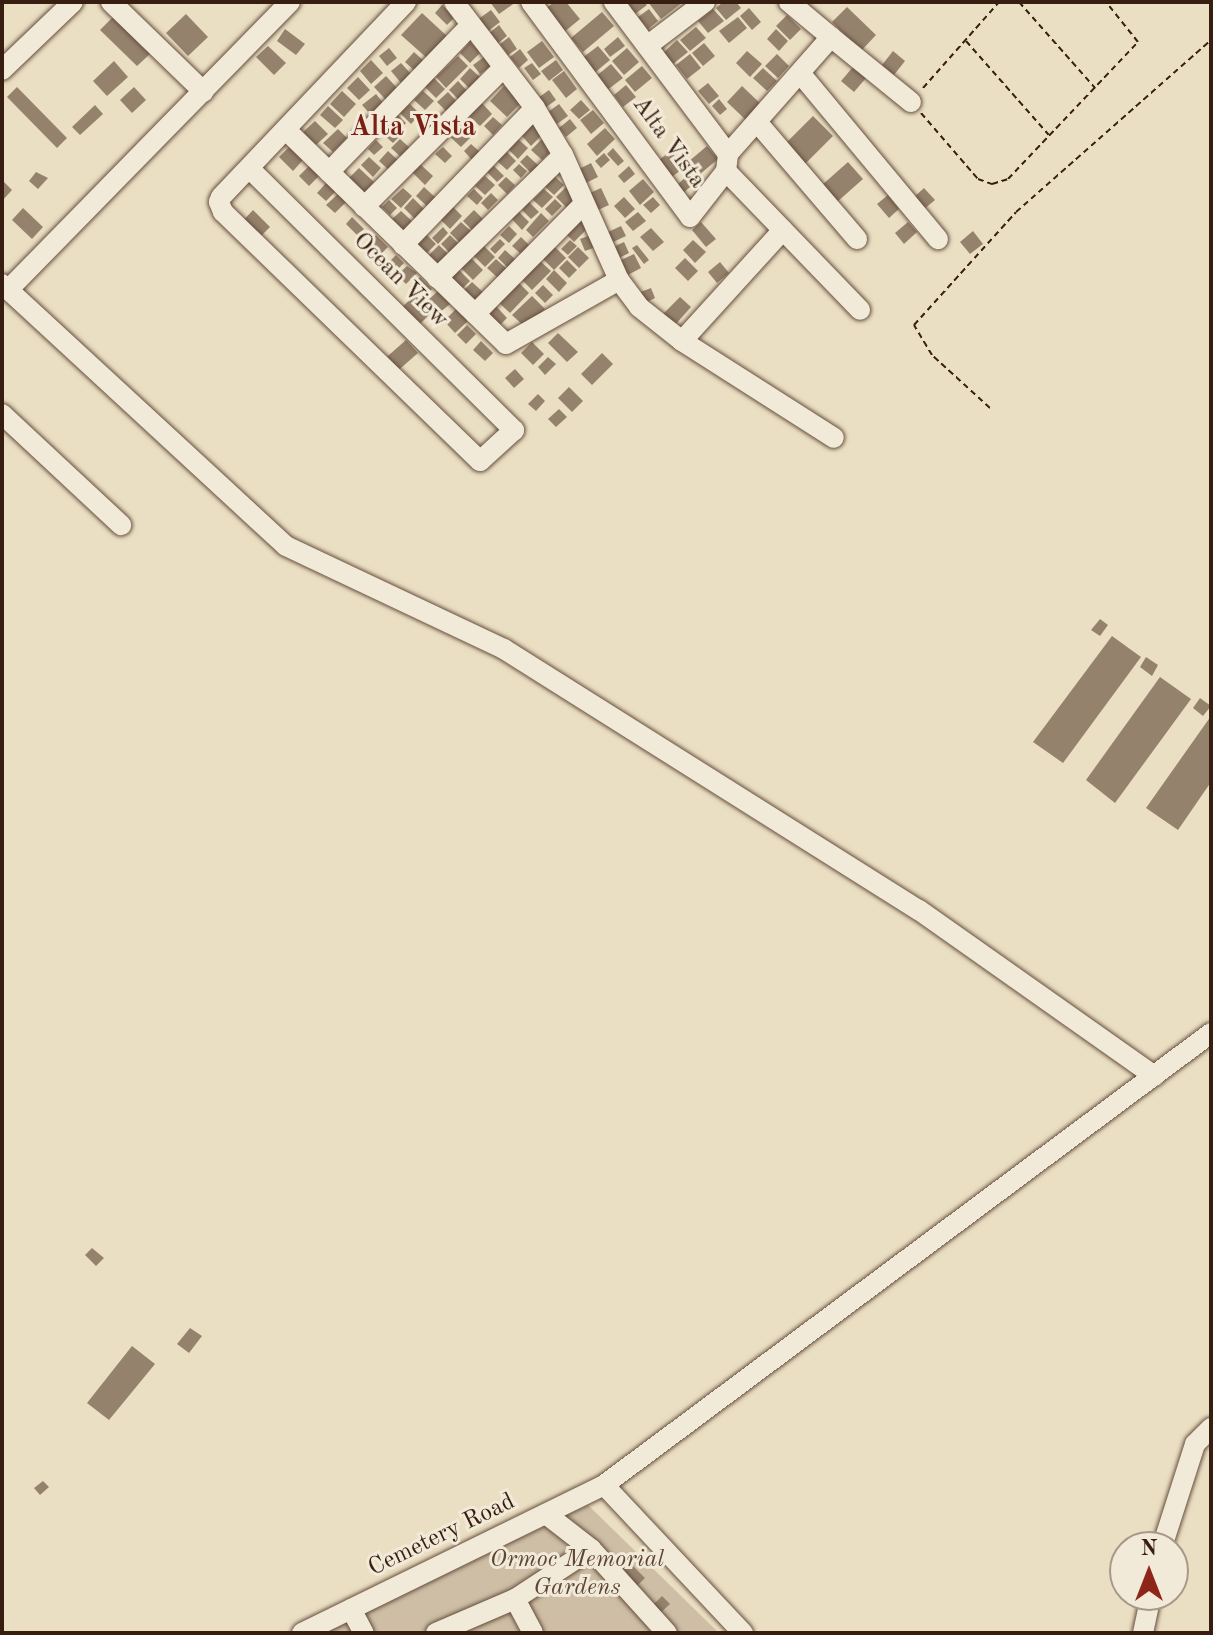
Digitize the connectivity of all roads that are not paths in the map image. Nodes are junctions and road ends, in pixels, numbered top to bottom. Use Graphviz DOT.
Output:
graph roads {
  1 [pos="73,2"];
  2 [pos="111,2"];
  3 [pos="290,2"];
  4 [pos="406,2"];
  5 [pos="454,2"];
  6 [pos="531,2"];
  7 [pos="614,2"];
  8 [pos="705,2"];
  9 [pos="789,2"];
  10 [pos="471,25"];
  11 [pos="831,37"];
  12 [pos="647,46"];
  13 [pos="502,69"];
  14 [pos="2,70"];
  15 [pos="800,73"];
  16 [pos="204,92"];
  17 [pos="911,102"];
  18 [pos="535,108"];
  19 [pos="757,122"];
  20 [pos="287,131"];
  21 [pos="563,155"];
  22 [pos="727,163"];
  23 [pos="249,168"];
  24 [pos="329,172"];
  25 [pos="584,204"];
  26 [pos="364,207"];
  27 [pos="783,230"];
  28 [pos="857,239"];
  29 [pos="938,239"];
  30 [pos="403,245"];
  31 [pos="437,278"];
  32 [pos="619,280"];
  33 [pos="5,287"];
  34 [pos="860,310"];
  35 [pos="475,314"];
  36 [pos="682,341"];
  37 [pos="2,414"];
  38 [pos="834,438"];
  39 [pos="121,525"];
  40 [pos="1211,1033"];
  41 [pos="1154,1076"];
  42 [pos="1211,1428"];
  43 [pos="604,1485"];
  44 [pos="546,1514"];
  45 [pos="1167,1531"];
  46 [pos="591,1549"];
  47 [pos="515,1599"];
  48 [pos="351,1609"];
  49 [pos="1148,1611"];
  50 [pos="302,1633"];
  51 [pos="364,1633"];
  52 [pos="436,1633"];
  53 [pos="533,1633"];
  54 [pos="667,1633"];
  55 [pos="743,1633"];
  56 [pos="1143,1633"];
  1 -- 14 [label="street"];
  2 -- 16 [label="street"];
  3 -- 16 [label="street"];
  4 -- 20 [label="street"];
  5 -- 10 [label="street"];
  6 -- 22 [label="street, Alta Vista"];
  7 -- 12 [label="street, Alta Vista"];
  8 -- 12 [label="street"];
  9 -- 11 [label="street"];
  10 -- 13 [label="street"];
  10 -- 24 [label="street"];
  11 -- 15 [label="street"];
  11 -- 17 [label="street"];
  12 -- 22 [label="street, Alta Vista"];
  13 -- 18 [label="street"];
  13 -- 26 [label="street"];
  15 -- 19 [label="street"];
  15 -- 29 [label="street"];
  16 -- 33 [label="street"];
  18 -- 21 [label="street"];
  18 -- 30 [label="street"];
  19 -- 22 [label="street"];
  19 -- 28 [label="street"];
  20 -- 23 [label="street"];
  20 -- 24 [label="street"];
  21 -- 25 [label="street"];
  21 -- 31 [label="street"];
  22 -- 27 [label="street"];
  23 -- 23 [label="street, Ocean View"];
  24 -- 26 [label="street"];
  25 -- 32 [label="street"];
  25 -- 35 [label="street"];
  26 -- 30 [label="street"];
  27 -- 34 [label="street"];
  27 -- 36 [label="street"];
  30 -- 31 [label="street"];
  31 -- 35 [label="street"];
  32 -- 35 [label="street"];
  32 -- 36 [label="street"];
  33 -- 41 [label="street"];
  36 -- 38 [label="street"];
  37 -- 39 [label="street"];
  40 -- 41 [label="street, Cemetery Road"];
  41 -- 43 [label="street, Cemetery Road"];
  42 -- 45 [label="street"];
  43 -- 44 [label="street, Cemetery Road"];
  43 -- 55 [label="street"];
  44 -- 46 [label="street"];
  44 -- 48 [label="street, Cemetery Road"];
  46 -- 47 [label="street"];
  46 -- 54 [label="street"];
  47 -- 52 [label="street"];
  47 -- 53 [label="street"];
  48 -- 50 [label="street, Cemetery Road"];
  48 -- 51 [label="street"];
  49 -- 56 [label="street"];
}
